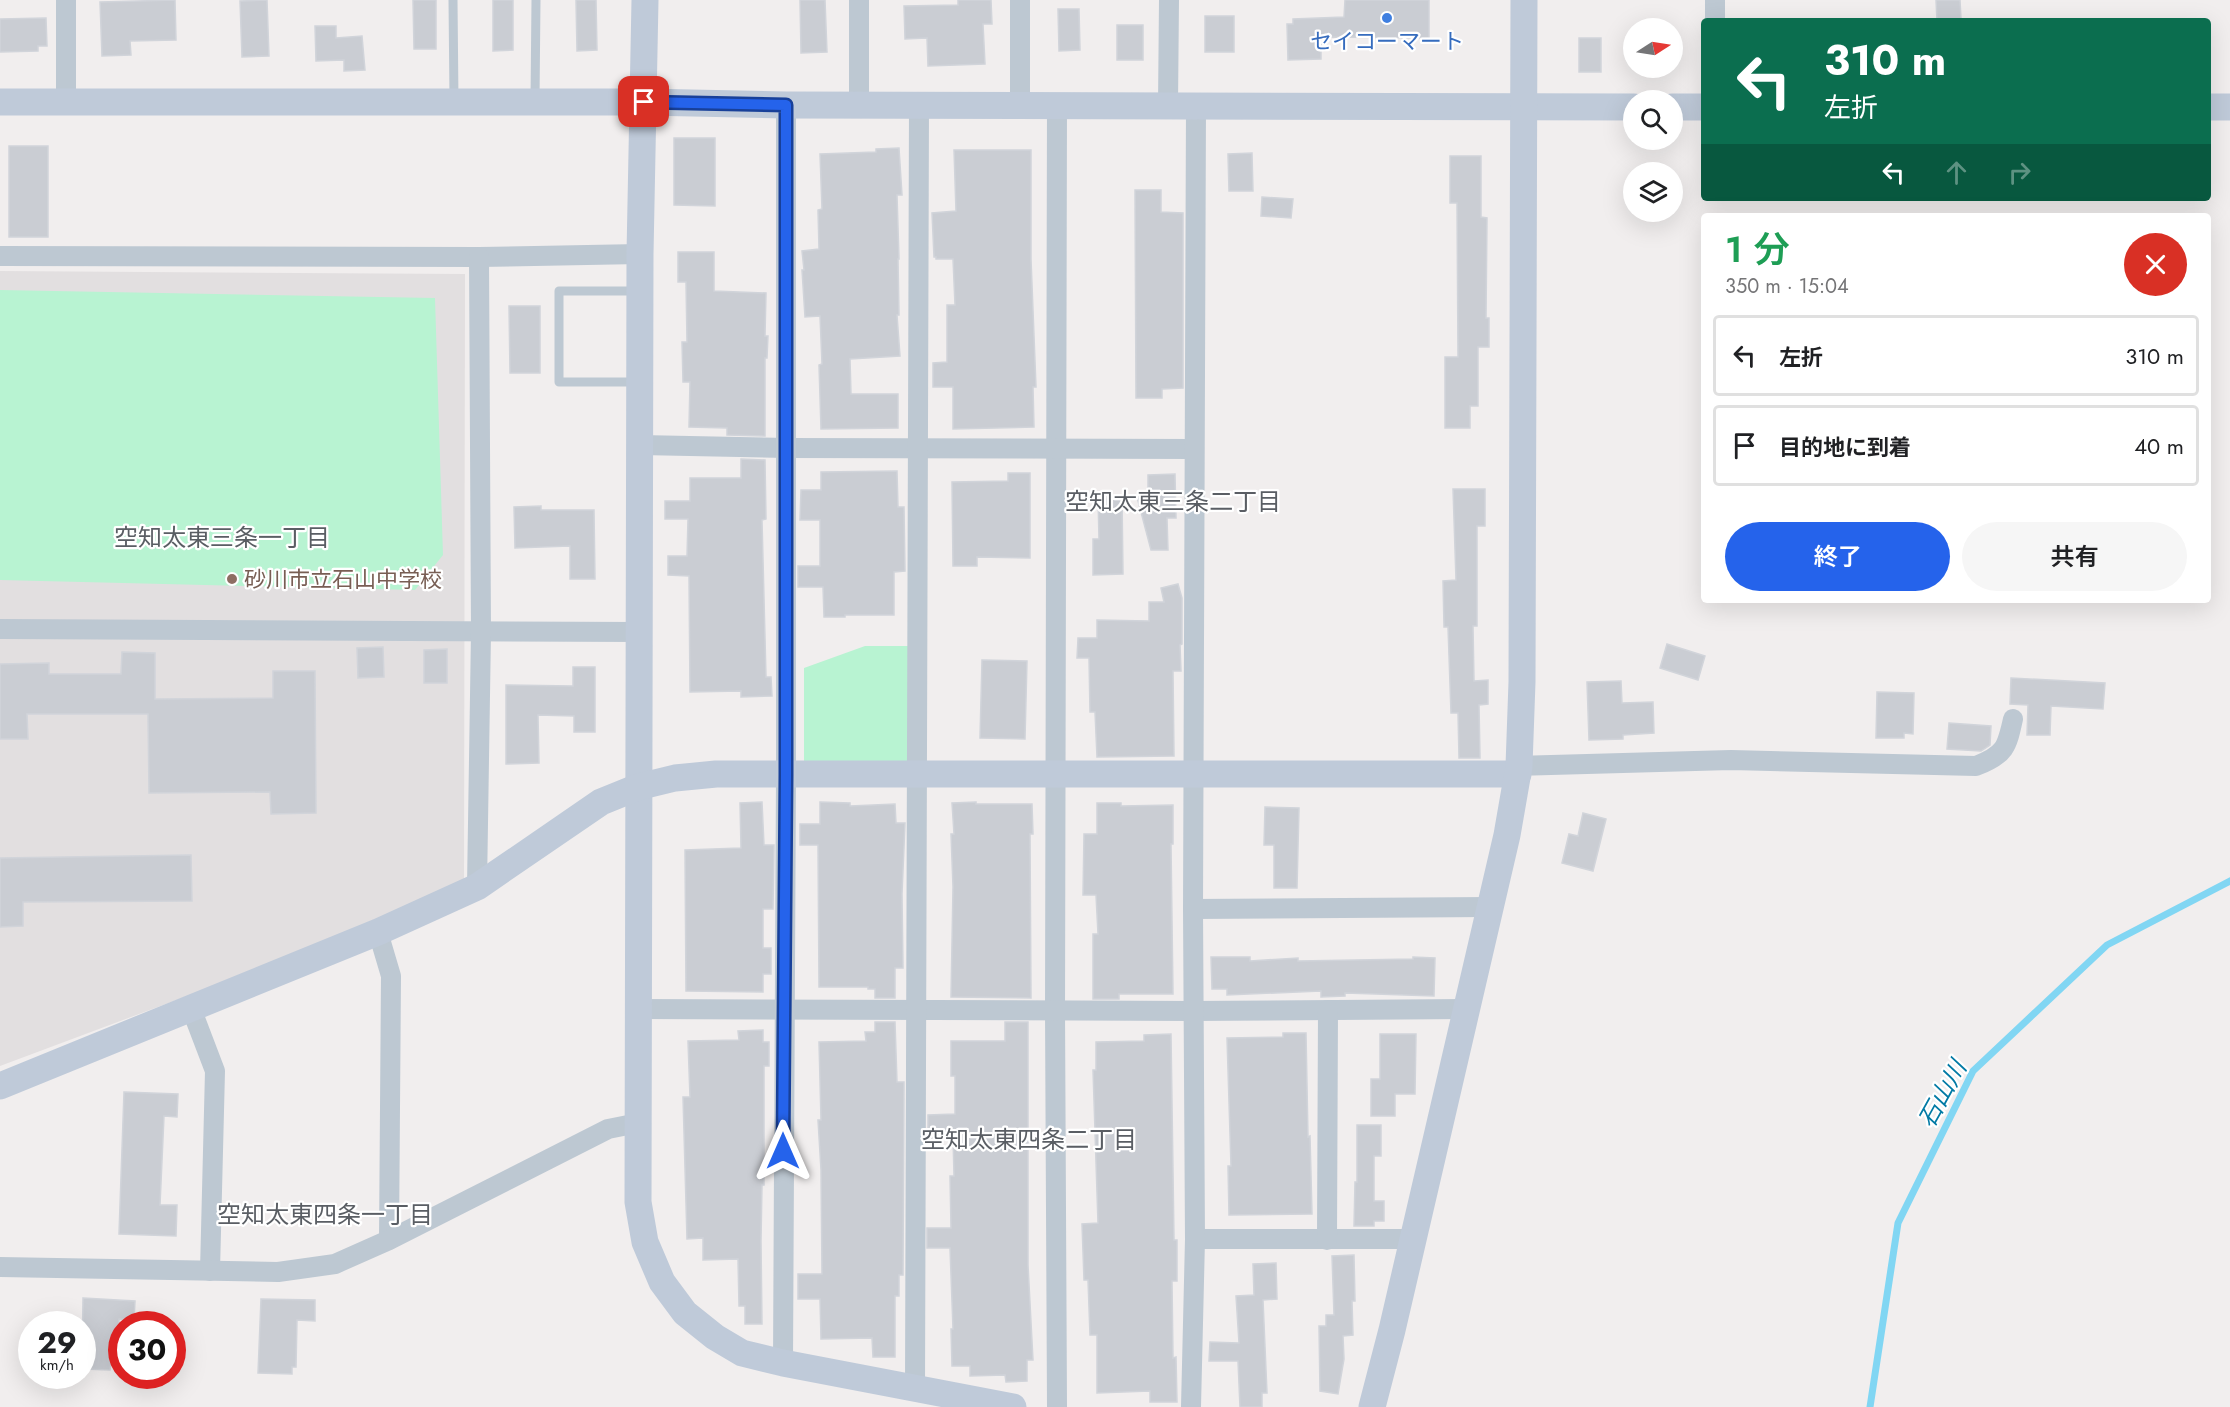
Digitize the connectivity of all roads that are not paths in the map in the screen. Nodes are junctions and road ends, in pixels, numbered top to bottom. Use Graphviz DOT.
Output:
graph roads {
  1 [pos="66,0"];
  2 [pos="453,0"];
  3 [pos="536,0"];
  4 [pos="645,0"];
  5 [pos="859,0"];
  6 [pos="1020,0"];
  7 [pos="1169,0"];
  8 [pos="1524,0"];
  9 [pos="1715,0"];
  10 [pos="1715,18"];
  11 [pos="0,102"];
  12 [pos="66,102"];
  13 [pos="454,102"];
  14 [pos="644,102"];
  15 [pos="535,103"];
  16 [pos="786,105"];
  17 [pos="859,105"];
  18 [pos="919,105"];
  19 [pos="1020,105"];
  20 [pos="1057,105"];
  21 [pos="1168,105"];
  22 [pos="1196,105"];
  23 [pos="1524,106"];
  24 [pos="1623,107"];
  25 [pos="1683,107"];
  26 [pos="1701,107"];
  27 [pos="2211,107"];
  28 [pos="2230,107"];
  29 [pos="640,254"];
  30 [pos="0,256"];
  31 [pos="479,257"];
  32 [pos="640,291"];
  33 [pos="640,382"];
  34 [pos="640,445"];
  35 [pos="786,448"];
  36 [pos="1056,448"];
  37 [pos="1193,448"];
  38 [pos="919,449"];
  39 [pos="0,629"];
  40 [pos="481,632"];
  41 [pos="639,632"];
  42 [pos="2013,719"];
  43 [pos="1518,770"];
  44 [pos="786,775"];
  45 [pos="918,775"];
  46 [pos="1056,775"];
  47 [pos="1193,775"];
  48 [pos="638,787"];
  49 [pos="477,887"];
  50 [pos="1490,907"];
  51 [pos="1192,909"];
  52 [pos="378,932"];
  53 [pos="191,1008"];
  54 [pos="638,1009"];
  55 [pos="784,1009"];
  56 [pos="1466,1009"];
  57 [pos="918,1010"];
  58 [pos="1055,1010"];
  59 [pos="1328,1010"];
  60 [pos="1192,1011"];
  61 [pos="0,1086"];
  62 [pos="638,1123"];
  63 [pos="1195,1239"];
  64 [pos="1412,1239"];
  65 [pos="389,1240"];
  66 [pos="1327,1240"];
  67 [pos="0,1267"];
  68 [pos="210,1271"];
  69 [pos="783,1363"];
  70 [pos="915,1388"];
  71 [pos="1012,1407"];
  72 [pos="1057,1407"];
  73 [pos="1191,1407"];
  74 [pos="1372,1407"];
  1 -- 12 [label="street"];
  2 -- 13 [label="lane"];
  3 -- 15 [label="lane"];
  4 -- 14 [label="street"];
  5 -- 17 [label="street"];
  6 -- 19 [label="street"];
  7 -- 21 [label="street"];
  8 -- 23 [label="street"];
  9 -- 10 [label="street"];
  11 -- 12 [label="street"];
  12 -- 13 [label="street"];
  13 -- 15 [label="street"];
  14 -- 15 [label="street"];
  14 -- 16 [label="street"];
  14 -- 29 [label="street"];
  16 -- 17 [label="street"];
  16 -- 35 [label="street"];
  17 -- 18 [label="street"];
  18 -- 19 [label="street"];
  18 -- 38 [label="street"];
  19 -- 20 [label="street"];
  20 -- 21 [label="street"];
  20 -- 36 [label="street"];
  21 -- 22 [label="street"];
  22 -- 23 [label="street"];
  22 -- 37 [label="street"];
  23 -- 24 [label="street"];
  23 -- 43 [label="street"];
  25 -- 26 [label="street"];
  27 -- 28 [label="street"];
  29 -- 31 [label="street"];
  29 -- 32 [label="street"];
  30 -- 31 [label="street"];
  31 -- 40 [label="street"];
  32 -- 33 [label="street"];
  32 -- 33 [label="lane"];
  33 -- 34 [label="street"];
  34 -- 35 [label="street"];
  34 -- 41 [label="street"];
  35 -- 38 [label="street"];
  35 -- 44 [label="street"];
  36 -- 37 [label="street"];
  36 -- 38 [label="street"];
  36 -- 46 [label="street"];
  37 -- 47 [label="street"];
  38 -- 45 [label="street"];
  39 -- 40 [label="street"];
  40 -- 41 [label="street"];
  40 -- 49 [label="street"];
  41 -- 48 [label="street"];
  42 -- 43 [label="street"];
  43 -- 47 [label="street"];
  43 -- 50 [label="street"];
  44 -- 45 [label="street"];
  44 -- 48 [label="street"];
  44 -- 55 [label="street"];
  45 -- 46 [label="street"];
  45 -- 57 [label="street"];
  46 -- 47 [label="street"];
  46 -- 58 [label="street"];
  47 -- 51 [label="street"];
  48 -- 49 [label="street"];
  48 -- 54 [label="street"];
  49 -- 52 [label="street"];
  50 -- 51 [label="street"];
  50 -- 56 [label="street"];
  51 -- 60 [label="street"];
  52 -- 53 [label="street"];
  52 -- 65 [label="street"];
  53 -- 61 [label="street"];
  53 -- 68 [label="street"];
  54 -- 55 [label="street"];
  54 -- 62 [label="street"];
  55 -- 57 [label="street"];
  55 -- 69 [label="street"];
  56 -- 59 [label="street"];
  56 -- 64 [label="street"];
  57 -- 58 [label="street"];
  57 -- 70 [label="street"];
  58 -- 60 [label="street"];
  58 -- 72 [label="street"];
  59 -- 60 [label="street"];
  59 -- 66 [label="street"];
  60 -- 63 [label="street"];
  62 -- 65 [label="street"];
  62 -- 69 [label="street"];
  63 -- 66 [label="street"];
  63 -- 73 [label="street"];
  64 -- 66 [label="street"];
  64 -- 74 [label="street"];
  65 -- 68 [label="street"];
  67 -- 68 [label="street"];
  69 -- 70 [label="street"];
  70 -- 71 [label="street"];
}
